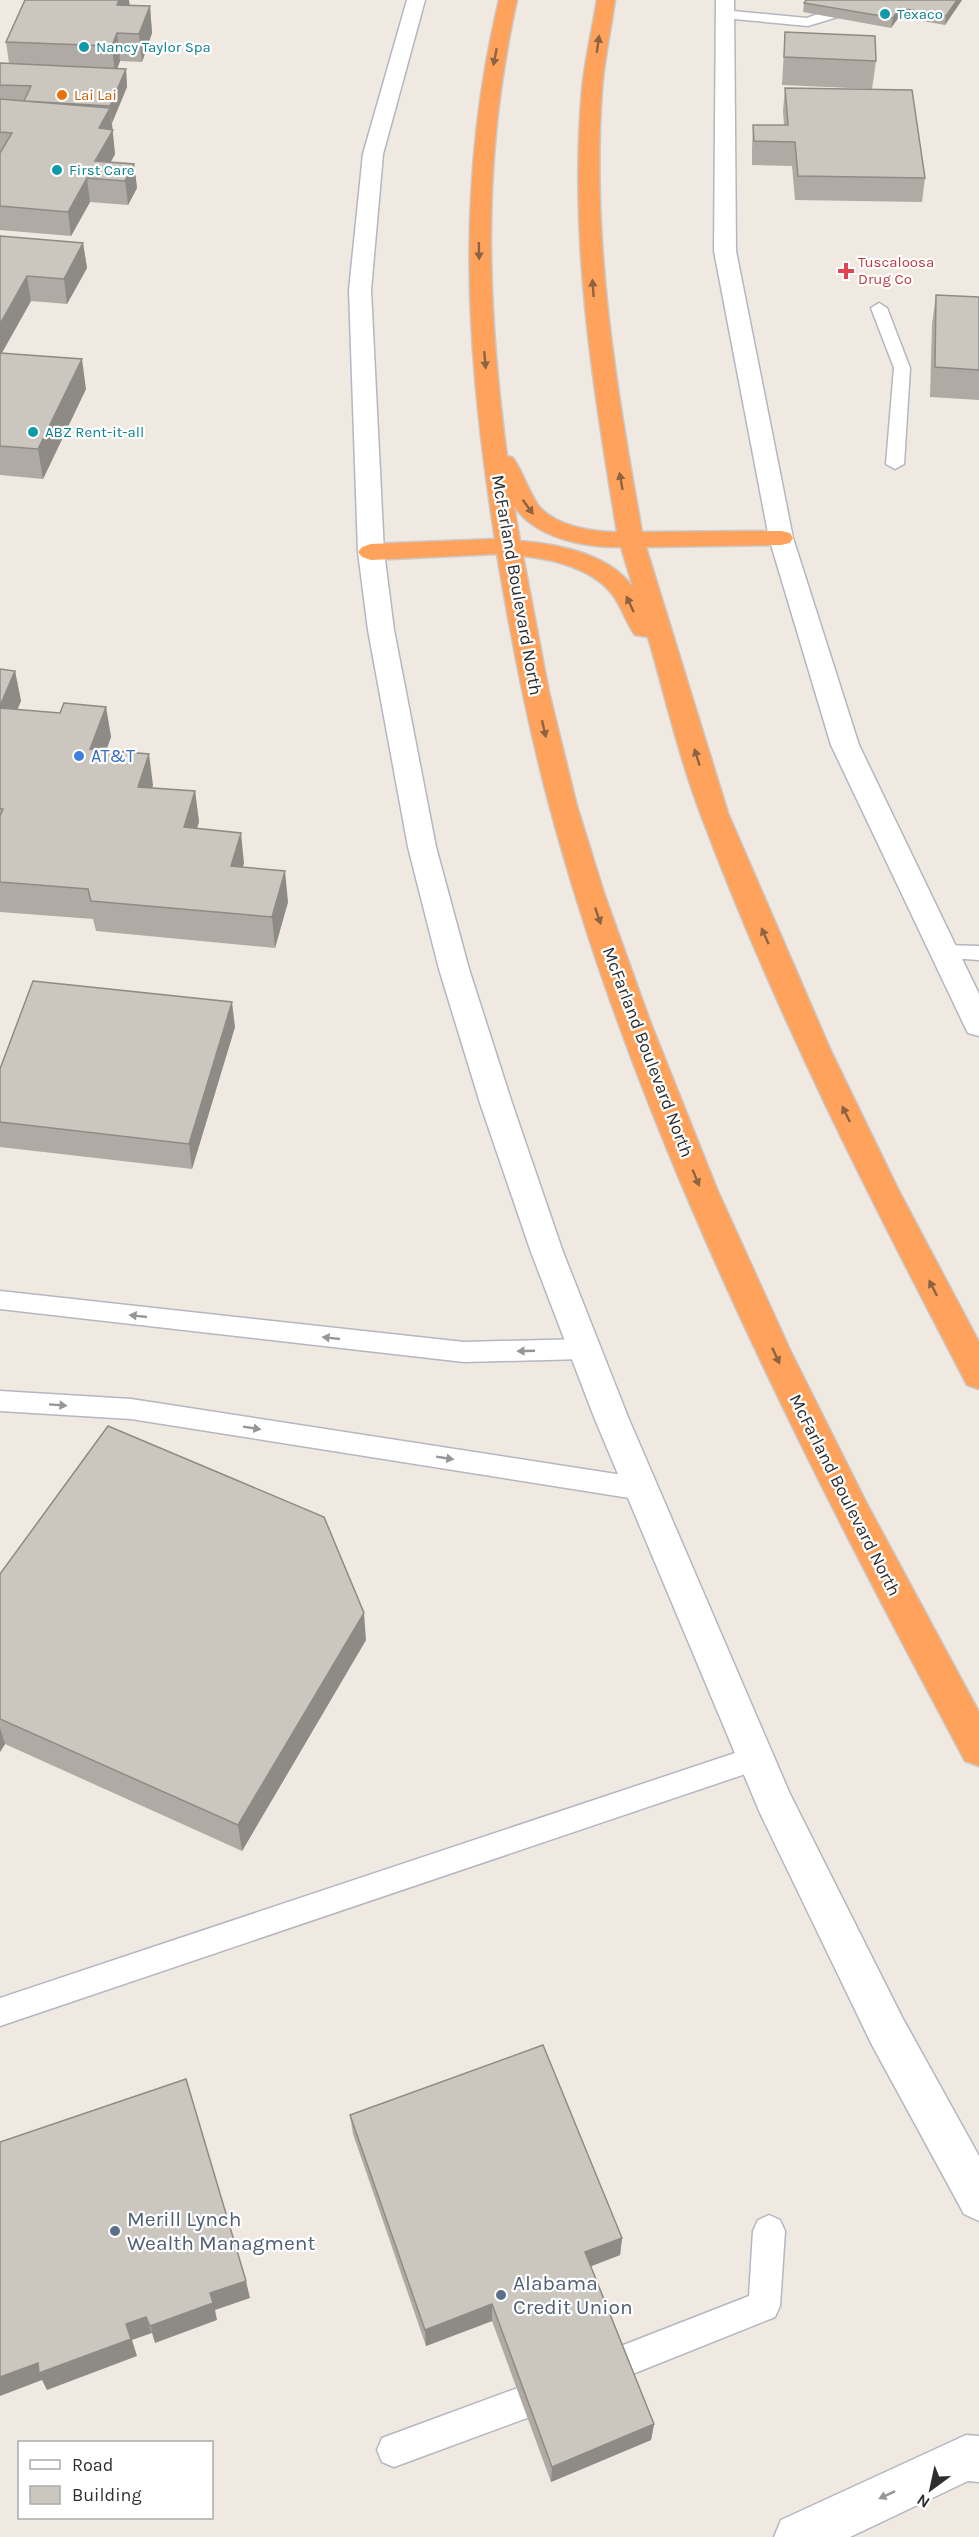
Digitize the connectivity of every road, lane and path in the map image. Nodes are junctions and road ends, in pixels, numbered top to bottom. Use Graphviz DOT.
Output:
graph roads {
  1 [pos="416,0"];
  2 [pos="508,0"];
  3 [pos="606,0"];
  4 [pos="866,0"];
  5 [pos="724,7"];
  6 [pos="879,308"];
  7 [pos="492,437"];
  8 [pos="895,464"];
  9 [pos="781,538"];
  10 [pos="631,539"];
  11 [pos="508,548"];
  12 [pos="370,552"];
  13 [pos="670,672"];
  14 [pos="944,952"];
  15 [pos="979,953"];
  16 [pos="979,1025"];
  17 [pos="0,1300"];
  18 [pos="969,1337"];
  19 [pos="584,1349"];
  20 [pos="979,1375"];
  21 [pos="0,1401"];
  22 [pos="642,1489"];
  23 [pos="979,1749"];
  24 [pos="756,1758"];
  25 [pos="0,2012"];
  26 [pos="979,2199"];
  27 [pos="769,2231"];
  28 [pos="620,2363"];
  29 [pos="523,2403"];
  30 [pos="394,2450"];
  31 [pos="979,2459"];
  32 [pos="798,2537"];
  1 -- 12 [label="street"];
  2 -- 7 [label="highway, McFarland Boulevard North, one-way"];
  10 -- 3 [label="highway, one-way"];
  4 -- 5 [label="lane"];
  5 -- 9 [label="street"];
  6 -- 8 [label="lane"];
  7 -- 10 [label="highway, one-way"];
  7 -- 11 [label="highway, McFarland Boulevard North"];
  9 -- 10 [label="highway"];
  9 -- 14 [label="street"];
  10 -- 13 [label="highway"];
  11 -- 12 [label="highway"];
  13 -- 11 [label="highway, one-way"];
  11 -- 23 [label="highway, McFarland Boulevard North, one-way"];
  12 -- 19 [label="street"];
  18 -- 13 [label="highway, one-way"];
  14 -- 15 [label="lane"];
  14 -- 16 [label="street"];
  19 -- 17 [label="lane, one-way"];
  18 -- 20 [label="highway"];
  19 -- 22 [label="street"];
  21 -- 22 [label="lane, one-way"];
  22 -- 24 [label="street"];
  24 -- 25 [label="lane"];
  24 -- 26 [label="street"];
  27 -- 28 [label="lane"];
  29 -- 30 [label="lane"];
  31 -- 32 [label="street, one-way"];
}
